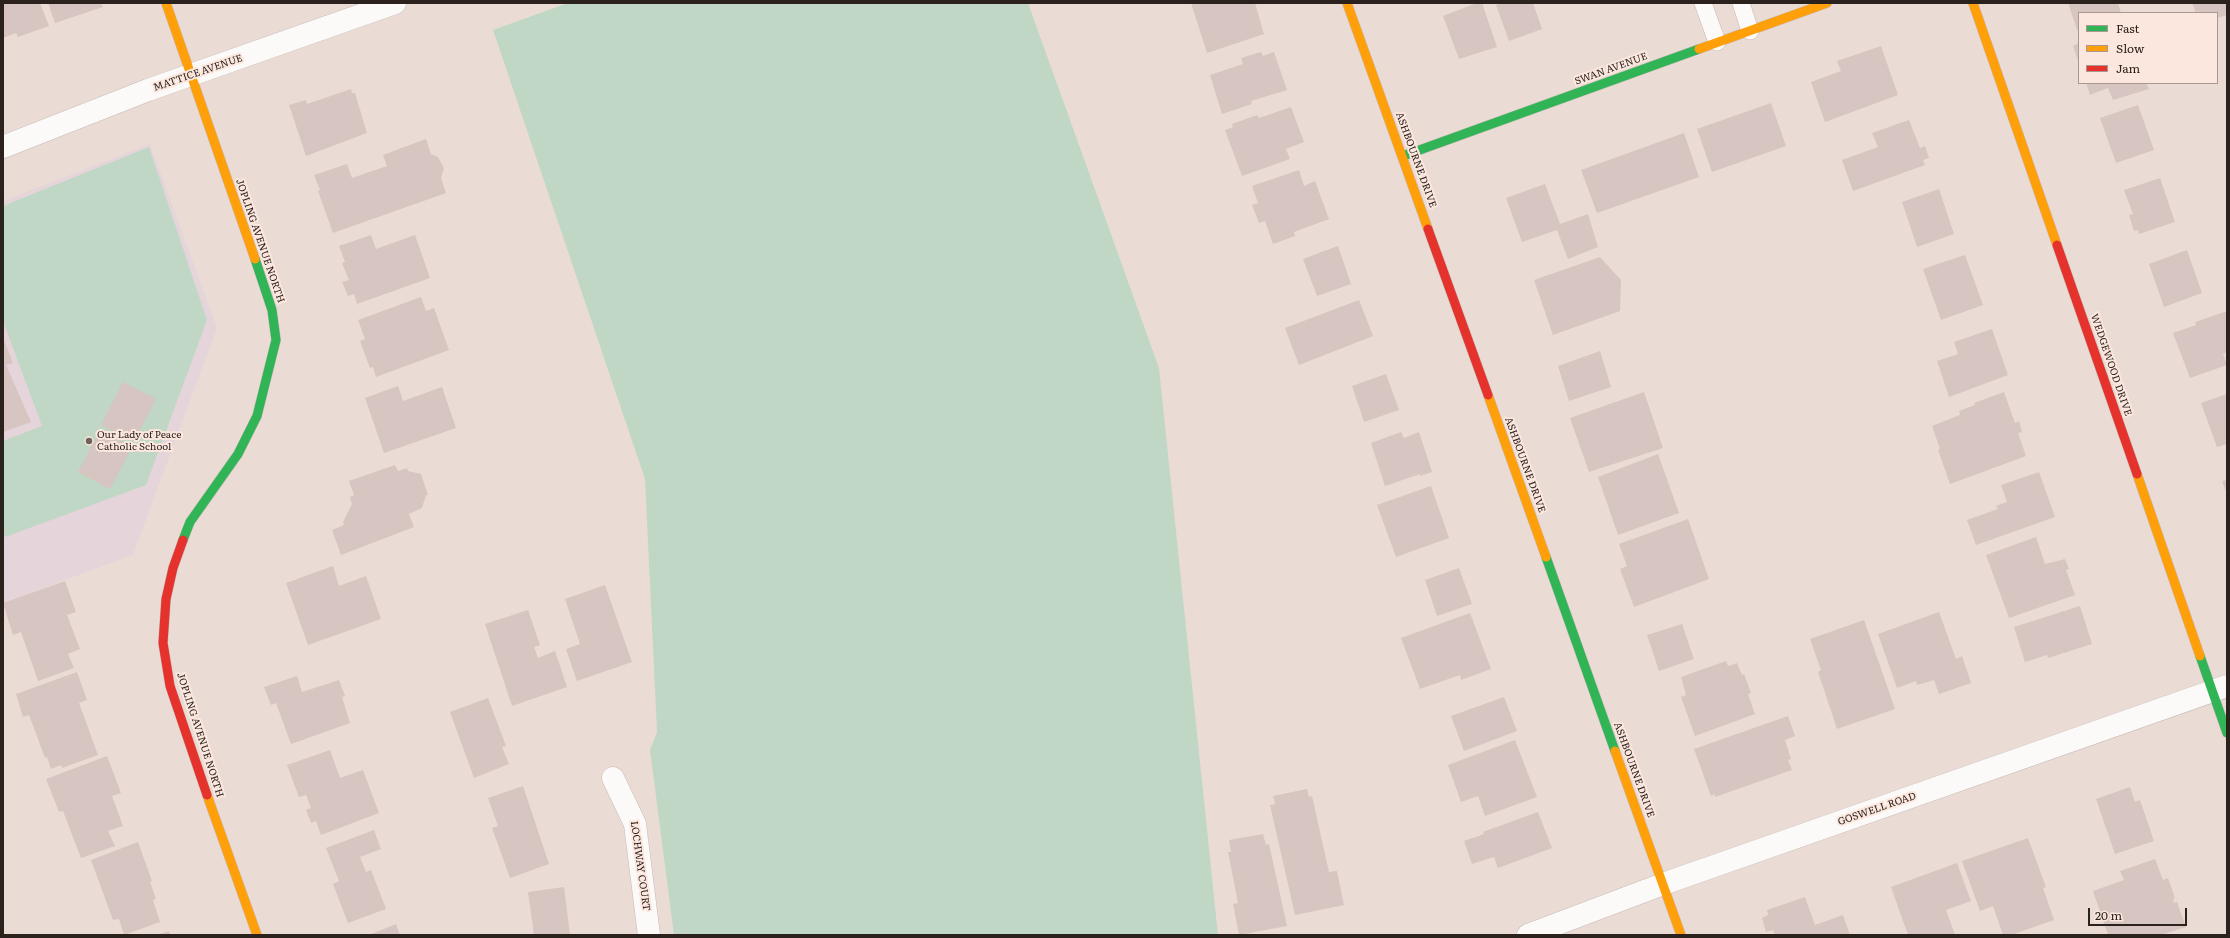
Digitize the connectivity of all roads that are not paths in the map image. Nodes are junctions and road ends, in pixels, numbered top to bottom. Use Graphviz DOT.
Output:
graph roads {
  1 [pos="166,3"];
  2 [pos="395,3"];
  3 [pos="1347,3"];
  4 [pos="1703,3"];
  5 [pos="1741,3"];
  6 [pos="1827,3"];
  7 [pos="1973,3"];
  8 [pos="1750,31"];
  9 [pos="1717,42"];
  10 [pos="192,75"];
  11 [pos="3,147"];
  12 [pos="1402,156"];
  13 [pos="2220,689"];
  14 [pos="2227,733"];
  15 [pos="613,778"];
  16 [pos="1663,884"];
  17 [pos="257,935"];
  18 [pos="649,935"];
  19 [pos="1528,935"];
  20 [pos="1681,935"];
  1 -- 10 [label="street, JOPLING AVENUE NORTH"];
  2 -- 10 [label="street, MATTICE AVENUE"];
  3 -- 12 [label="street, ASHBOURNE DRIVE"];
  4 -- 9 [label="lane"];
  5 -- 8 [label="lane"];
  6 -- 8 [label="street, SWAN AVENUE"];
  7 -- 13 [label="street, WEDGEWOOD DRIVE"];
  8 -- 9 [label="street, SWAN AVENUE"];
  9 -- 12 [label="street, SWAN AVENUE"];
  10 -- 11 [label="street, MATTICE AVENUE"];
  10 -- 17 [label="street, JOPLING AVENUE NORTH"];
  12 -- 16 [label="street, ASHBOURNE DRIVE"];
  13 -- 14 [label="street, WEDGEWOOD DRIVE"];
  13 -- 16 [label="street, GOSWELL ROAD"];
  15 -- 18 [label="street, LOCHWAY COURT"];
  16 -- 19 [label="street, GOSWELL ROAD"];
  16 -- 20 [label="street, ASHBOURNE DRIVE"];
}
